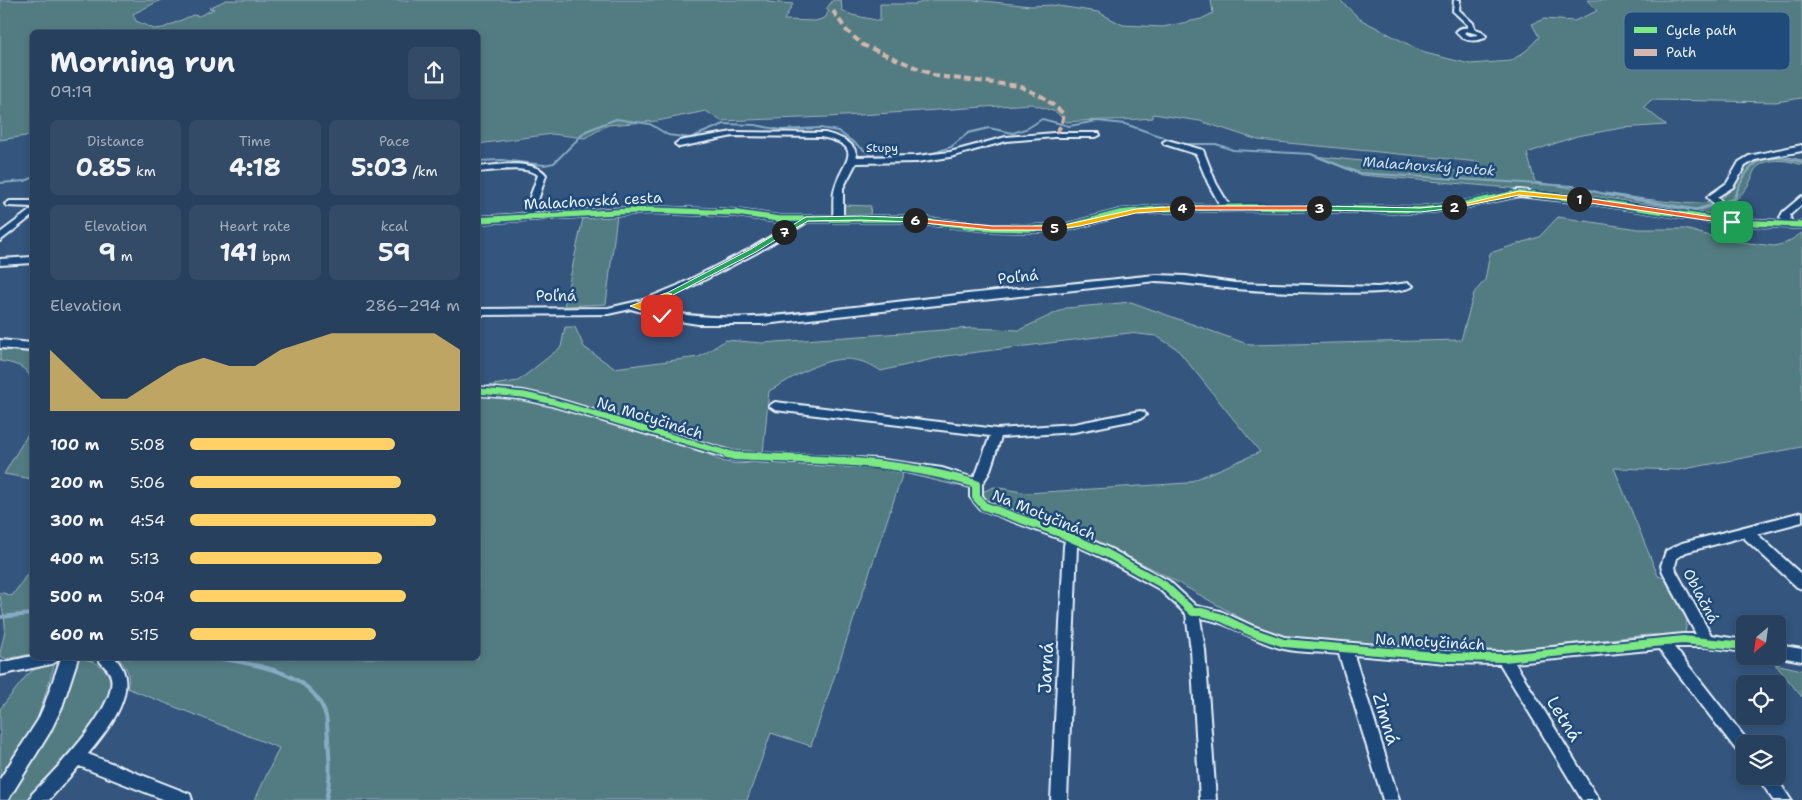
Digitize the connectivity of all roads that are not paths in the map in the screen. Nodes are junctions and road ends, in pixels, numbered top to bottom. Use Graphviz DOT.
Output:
graph roads {
  1 [pos="1457,0"];
  2 [pos="1472,30"];
  3 [pos="1096,134"];
  4 [pos="1167,142"];
  5 [pos="679,144"];
  6 [pos="1802,148"];
  7 [pos="853,160"];
  8 [pos="480,169"];
  9 [pos="1802,200"];
  10 [pos="10,204"];
  11 [pos="30,204"];
  12 [pos="1226,207"];
  13 [pos="30,214"];
  14 [pos="528,217"];
  15 [pos="838,218"];
  16 [pos="806,219"];
  17 [pos="480,220"];
  18 [pos="1732,222"];
  19 [pos="780,223"];
  20 [pos="1790,225"];
  21 [pos="1802,225"];
  22 [pos="0,238"];
  23 [pos="30,260"];
  24 [pos="0,262"];
  25 [pos="1408,286"];
  26 [pos="634,306"];
  27 [pos="480,312"];
  28 [pos="5,344"];
  29 [pos="30,345"];
  30 [pos="480,390"];
  31 [pos="775,406"];
  32 [pos="1140,415"];
  33 [pos="997,433"];
  34 [pos="976,484"];
  35 [pos="1802,517"];
  36 [pos="1746,532"];
  37 [pos="1073,538"];
  38 [pos="1802,583"];
  39 [pos="1193,612"];
  40 [pos="1707,641"];
  41 [pos="1662,642"];
  42 [pos="1736,645"];
  43 [pos="1346,650"];
  44 [pos="1786,652"];
  45 [pos="1802,655"];
  46 [pos="1504,658"];
  47 [pos="42,660"];
  48 [pos="68,660"];
  49 [pos="107,660"];
  50 [pos="0,669"];
  51 [pos="1736,738"];
  52 [pos="76,758"];
  53 [pos="1772,785"];
  54 [pos="0,796"];
  55 [pos="38,800"];
  56 [pos="184,800"];
  57 [pos="1059,800"];
  58 [pos="1208,800"];
  59 [pos="1391,800"];
  60 [pos="1592,800"];
  61 [pos="1783,800"];
  1 -- 2 [label="street"];
  3 -- 7 [label="street, Stupy"];
  4 -- 12 [label="street"];
  5 -- 7 [label="street, Stupy"];
  6 -- 18 [label="street"];
  7 -- 15 [label="street"];
  8 -- 14 [label="street"];
  9 -- 20 [label="street"];
  10 -- 11 [label="street"];
  12 -- 15 [label="street"];
  12 -- 18 [label="street"];
  13 -- 22 [label="street"];
  14 -- 17 [label="street, Malachovská cesta"];
  14 -- 19 [label="street, Malachovská cesta"];
  15 -- 16 [label="street"];
  16 -- 19 [label="street"];
  16 -- 19 [label="street"];
  18 -- 20 [label="street"];
  19 -- 26 [label="street, Poľná"];
  20 -- 21 [label="street"];
  23 -- 24 [label="street"];
  25 -- 26 [label="street, Poľná"];
  26 -- 27 [label="street, Poľná"];
  28 -- 29 [label="street"];
  30 -- 34 [label="street, Na Motyčinách"];
  31 -- 33 [label="street"];
  32 -- 33 [label="street"];
  33 -- 34 [label="street, Na Motyčinách"];
  34 -- 37 [label="street, Na Motyčinách"];
  35 -- 36 [label="street, Oblačná"];
  36 -- 38 [label="street"];
  36 -- 40 [label="street, Oblačná"];
  37 -- 39 [label="street, Na Motyčinách"];
  37 -- 57 [label="street, Jarná"];
  39 -- 43 [label="street, Na Motyčinách"];
  39 -- 58 [label="street"];
  40 -- 41 [label="street, Na Motyčinách"];
  40 -- 42 [label="street, Na Motyčinách"];
  41 -- 46 [label="street, Na Motyčinách"];
  41 -- 51 [label="street"];
  43 -- 46 [label="street, Na Motyčinách"];
  43 -- 59 [label="street, Zimná"];
  44 -- 45 [label="street"];
  46 -- 60 [label="street, Letná"];
  47 -- 50 [label="street"];
  48 -- 54 [label="street"];
  49 -- 52 [label="street"];
  52 -- 55 [label="street"];
  52 -- 56 [label="street"];
  53 -- 61 [label="street"];
}
